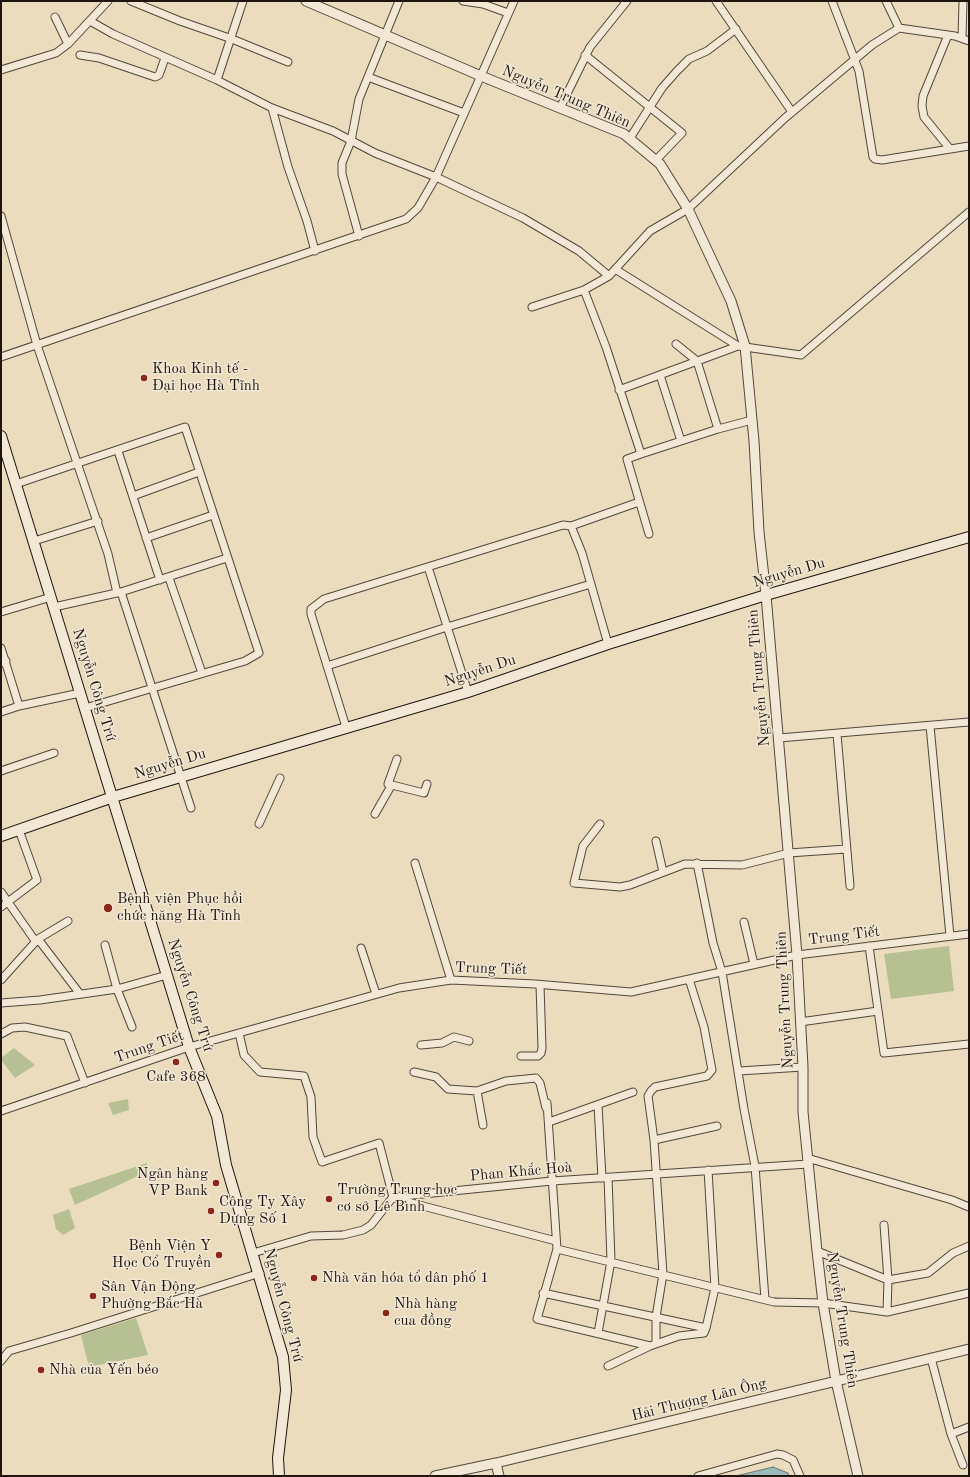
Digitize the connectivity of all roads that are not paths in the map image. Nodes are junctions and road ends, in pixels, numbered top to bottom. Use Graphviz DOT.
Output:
graph roads {
  1 [pos="108,1"];
  2 [pos="131,1"];
  3 [pos="243,1"];
  4 [pos="306,1"];
  5 [pos="399,1"];
  6 [pos="463,1"];
  7 [pos="514,1"];
  8 [pos="627,1"];
  9 [pos="716,1"];
  10 [pos="832,1"];
  11 [pos="886,1"];
  12 [pos="963,1"];
  13 [pos="508,13"];
  14 [pos="55,17"];
  15 [pos="90,21"];
  16 [pos="899,28"];
  17 [pos="736,29"];
  18 [pos="385,35"];
  19 [pos="948,35"];
  20 [pos="232,39"];
  21 [pos="966,40"];
  22 [pos="68,44"];
  23 [pos="80,55"];
  24 [pos="585,55"];
  25 [pos="165,58"];
  26 [pos="855,60"];
  27 [pos="288,62"];
  28 [pos="1,70"];
  29 [pos="481,76"];
  30 [pos="368,77"];
  31 [pos="217,80"];
  32 [pos="650,107"];
  33 [pos="272,108"];
  34 [pos="560,108"];
  35 [pos="792,112"];
  36 [pos="464,113"];
  37 [pos="630,138"];
  38 [pos="351,141"];
  39 [pos="969,146"];
  40 [pos="950,149"];
  41 [pos="656,160"];
  42 [pos="436,178"];
  43 [pos="688,209"];
  44 [pos="969,212"];
  45 [pos="1,216"];
  46 [pos="359,236"];
  47 [pos="315,251"];
  48 [pos="615,269"];
  49 [pos="609,276"];
  50 [pos="584,290"];
  51 [pos="532,307"];
  52 [pos="676,344"];
  53 [pos="37,345"];
  54 [pos="741,346"];
  55 [pos="1,357"];
  56 [pos="697,361"];
  57 [pos="660,375"];
  58 [pos="619,390"];
  59 [pos="752,420"];
  60 [pos="718,429"];
  61 [pos="1,436"];
  62 [pos="681,441"];
  63 [pos="118,451"];
  64 [pos="641,454"];
  65 [pos="78,464"];
  66 [pos="199,472"];
  67 [pos="16,484"];
  68 [pos="133,496"];
  69 [pos="639,502"];
  70 [pos="213,515"];
  71 [pos="98,521"];
  72 [pos="571,526"];
  73 [pos="649,534"];
  74 [pos="969,537"];
  75 [pos="146,538"];
  76 [pos="34,542"];
  77 [pos="227,558"];
  78 [pos="428,566"];
  79 [pos="169,578"];
  80 [pos="160,580"];
  81 [pos="591,584"];
  82 [pos="119,593"];
  83 [pos="766,596"];
  84 [pos="52,602"];
  85 [pos="1,612"];
  86 [pos="447,627"];
  87 [pos="608,644"];
  88 [pos="1,648"];
  89 [pos="3,661"];
  90 [pos="327,666"];
  91 [pos="202,673"];
  92 [pos="150,688"];
  93 [pos="468,692"];
  94 [pos="80,693"];
  95 [pos="19,706"];
  96 [pos="85,708"];
  97 [pos="1,712"];
  98 [pos="969,722"];
  99 [pos="930,726"];
  100 [pos="346,727"];
  101 [pos="837,734"];
  102 [pos="779,738"];
  103 [pos="54,753"];
  104 [pos="397,759"];
  105 [pos="1,771"];
  106 [pos="181,776"];
  107 [pos="280,778"];
  108 [pos="427,784"];
  109 [pos="391,786"];
  110 [pos="113,797"];
  111 [pos="190,808"];
  112 [pos="375,814"];
  113 [pos="259,824"];
  114 [pos="600,824"];
  115 [pos="19,830"];
  116 [pos="1,836"];
  117 [pos="656,841"];
  118 [pos="846,849"];
  119 [pos="789,853"];
  120 [pos="414,863"];
  121 [pos="697,863"];
  122 [pos="663,872"];
  123 [pos="850,886"];
  124 [pos="1,892"];
  125 [pos="7,901"];
  126 [pos="1,906"];
  127 [pos="68,921"];
  128 [pos="744,922"];
  129 [pos="969,934"];
  130 [pos="950,936"];
  131 [pos="37,940"];
  132 [pos="105,945"];
  133 [pos="869,946"];
  134 [pos="361,948"];
  135 [pos="797,955"];
  136 [pos="754,964"];
  137 [pos="722,972"];
  138 [pos="167,975"];
  139 [pos="689,979"];
  140 [pos="1,980"];
  141 [pos="451,980"];
  142 [pos="540,985"];
  143 [pos="118,988"];
  144 [pos="80,994"];
  145 [pos="376,994"];
  146 [pos="1,1003"];
  147 [pos="878,1011"];
  148 [pos="800,1022"];
  149 [pos="132,1028"];
  150 [pos="240,1033"];
  151 [pos="1,1034"];
  152 [pos="469,1041"];
  153 [pos="969,1044"];
  154 [pos="421,1046"];
  155 [pos="190,1047"];
  156 [pos="521,1056"];
  157 [pos="803,1067"];
  158 [pos="739,1071"];
  159 [pos="414,1072"];
  160 [pos="85,1083"];
  161 [pos="477,1091"];
  162 [pos="633,1092"];
  163 [pos="547,1103"];
  164 [pos="598,1105"];
  165 [pos="2,1109"];
  166 [pos="549,1122"];
  167 [pos="483,1126"];
  168 [pos="717,1126"];
  169 [pos="654,1140"];
  170 [pos="808,1161"];
  171 [pos="755,1166"];
  172 [pos="708,1170"];
  173 [pos="657,1174"];
  174 [pos="605,1178"];
  175 [pos="552,1181"];
  176 [pos="393,1197"];
  177 [pos="969,1207"];
  178 [pos="884,1225"];
  179 [pos="556,1245"];
  180 [pos="969,1246"];
  181 [pos="817,1251"];
  182 [pos="253,1253"];
  183 [pos="610,1261"];
  184 [pos="260,1274"];
  185 [pos="663,1274"];
  186 [pos="888,1280"];
  187 [pos="715,1288"];
  188 [pos="543,1293"];
  189 [pos="969,1293"];
  190 [pos="764,1299"];
  191 [pos="823,1303"];
  192 [pos="602,1305"];
  193 [pos="887,1312"];
  194 [pos="656,1317"];
  195 [pos="706,1328"];
  196 [pos="598,1333"];
  197 [pos="653,1344"];
  198 [pos="969,1349"];
  199 [pos="2,1357"];
  200 [pos="931,1358"];
  201 [pos="608,1366"];
  202 [pos="836,1381"];
  203 [pos="969,1426"];
  204 [pos="951,1434"];
  205 [pos="496,1463"];
  206 [pos="963,1466"];
  207 [pos="279,1476"];
  208 [pos="435,1476"];
  209 [pos="499,1476"];
  210 [pos="698,1476"];
  211 [pos="800,1476"];
  212 [pos="858,1476"];
  1 -- 15 [label="street"];
  2 -- 20 [label="street"];
  3 -- 20 [label="street"];
  4 -- 18 [label="street, Nguyễn Trung Thiên"];
  5 -- 18 [label="street"];
  6 -- 13 [label="street"];
  7 -- 13 [label="street"];
  8 -- 24 [label="street"];
  9 -- 17 [label="street"];
  10 -- 26 [label="street"];
  11 -- 16 [label="street"];
  12 -- 21 [label="street"];
  13 -- 29 [label="street"];
  14 -- 22 [label="street"];
  15 -- 22 [label="street"];
  15 -- 25 [label="street"];
  16 -- 19 [label="street"];
  16 -- 26 [label="street"];
  17 -- 32 [label="street"];
  17 -- 35 [label="street"];
  18 -- 29 [label="street, Nguyễn Trung Thiên"];
  18 -- 30 [label="street"];
  19 -- 21 [label="street"];
  19 -- 40 [label="street"];
  20 -- 27 [label="street"];
  20 -- 31 [label="street"];
  22 -- 28 [label="street"];
  23 -- 25 [label="street"];
  24 -- 32 [label="street"];
  24 -- 34 [label="street"];
  25 -- 31 [label="street"];
  26 -- 35 [label="street"];
  26 -- 40 [label="street"];
  29 -- 34 [label="street, Nguyễn Trung Thiên"];
  29 -- 36 [label="street"];
  30 -- 36 [label="street"];
  30 -- 38 [label="street"];
  31 -- 33 [label="street"];
  32 -- 37 [label="street"];
  32 -- 41 [label="street"];
  33 -- 38 [label="street"];
  33 -- 47 [label="street"];
  34 -- 37 [label="street, Nguyễn Trung Thiên"];
  35 -- 43 [label="street"];
  36 -- 42 [label="street"];
  37 -- 41 [label="street, Nguyễn Trung Thiên"];
  38 -- 42 [label="street"];
  38 -- 46 [label="street"];
  39 -- 40 [label="street"];
  41 -- 43 [label="street, Nguyễn Trung Thiên"];
  42 -- 46 [label="street"];
  42 -- 49 [label="street"];
  43 -- 48 [label="street"];
  43 -- 54 [label="street, Nguyễn Trung Thiên"];
  44 -- 54 [label="street"];
  45 -- 53 [label="street"];
  46 -- 47 [label="street"];
  47 -- 53 [label="street"];
  48 -- 49 [label="street"];
  48 -- 54 [label="street"];
  49 -- 50 [label="street"];
  50 -- 51 [label="street"];
  50 -- 58 [label="street"];
  52 -- 56 [label="street"];
  53 -- 55 [label="street"];
  53 -- 65 [label="street"];
  54 -- 56 [label="street"];
  54 -- 59 [label="street, Nguyễn Trung Thiên"];
  56 -- 57 [label="street"];
  56 -- 60 [label="street"];
  57 -- 58 [label="street"];
  57 -- 62 [label="street"];
  58 -- 64 [label="street"];
  59 -- 60 [label="street"];
  59 -- 83 [label="street, Nguyễn Trung Thiên"];
  60 -- 62 [label="street"];
  61 -- 67 [label="main road, Nguyễn Công Trứ"];
  62 -- 64 [label="street"];
  63 -- 65 [label="street"];
  63 -- 66 [label="street"];
  63 -- 68 [label="street"];
  64 -- 69 [label="street"];
  65 -- 67 [label="street"];
  65 -- 71 [label="street"];
  66 -- 68 [label="street"];
  66 -- 70 [label="street"];
  67 -- 76 [label="main road, Nguyễn Công Trứ"];
  68 -- 75 [label="street"];
  69 -- 72 [label="street"];
  69 -- 73 [label="street"];
  70 -- 75 [label="street"];
  70 -- 77 [label="street"];
  71 -- 76 [label="street"];
  71 -- 82 [label="street"];
  72 -- 78 [label="street"];
  72 -- 81 [label="street"];
  74 -- 83 [label="main road, Nguyễn Du"];
  75 -- 80 [label="street"];
  76 -- 84 [label="main road, Nguyễn Công Trứ"];
  77 -- 79 [label="street"];
  77 -- 91 [label="street"];
  78 -- 86 [label="street"];
  78 -- 90 [label="street"];
  79 -- 80 [label="street"];
  79 -- 91 [label="street"];
  80 -- 82 [label="street"];
  81 -- 86 [label="street"];
  81 -- 87 [label="street"];
  82 -- 84 [label="street"];
  82 -- 92 [label="street"];
  83 -- 87 [label="main road, Nguyễn Du"];
  83 -- 102 [label="street, Nguyễn Trung Thiên"];
  84 -- 85 [label="street"];
  84 -- 94 [label="main road, Nguyễn Công Trứ"];
  86 -- 90 [label="street"];
  86 -- 93 [label="street"];
  87 -- 93 [label="main road, Nguyễn Du"];
  88 -- 89 [label="street"];
  89 -- 95 [label="street"];
  90 -- 100 [label="street"];
  91 -- 92 [label="street"];
  92 -- 96 [label="street"];
  92 -- 106 [label="street"];
  93 -- 100 [label="main road, Nguyễn Du"];
  94 -- 95 [label="street"];
  94 -- 96 [label="main road, Nguyễn Công Trứ"];
  95 -- 97 [label="street"];
  96 -- 110 [label="main road, Nguyễn Công Trứ"];
  98 -- 99 [label="street"];
  99 -- 101 [label="street"];
  99 -- 130 [label="street"];
  100 -- 106 [label="main road, Nguyễn Du"];
  101 -- 102 [label="street"];
  101 -- 118 [label="street"];
  102 -- 119 [label="street, Nguyễn Trung Thiên"];
  103 -- 105 [label="street"];
  104 -- 109 [label="street"];
  106 -- 110 [label="main road, Nguyễn Du"];
  106 -- 111 [label="street"];
  107 -- 113 [label="street"];
  108 -- 109 [label="street"];
  109 -- 112 [label="street"];
  110 -- 115 [label="main road, Nguyễn Du"];
  110 -- 138 [label="main road, Nguyễn Công Trứ"];
  114 -- 122 [label="street"];
  115 -- 116 [label="main road, Nguyễn Du"];
  115 -- 125 [label="street"];
  117 -- 122 [label="street"];
  118 -- 119 [label="street"];
  118 -- 123 [label="street"];
  119 -- 121 [label="street"];
  119 -- 135 [label="street, Nguyễn Trung Thiên"];
  120 -- 141 [label="street"];
  121 -- 122 [label="street"];
  121 -- 137 [label="street"];
  124 -- 125 [label="street"];
  125 -- 126 [label="street"];
  125 -- 131 [label="street"];
  127 -- 131 [label="street"];
  128 -- 136 [label="street"];
  129 -- 130 [label="street, Trung Tiết"];
  130 -- 133 [label="street, Trung Tiết"];
  131 -- 140 [label="street"];
  131 -- 144 [label="street"];
  132 -- 143 [label="street"];
  133 -- 135 [label="street, Trung Tiết"];
  133 -- 147 [label="street"];
  134 -- 145 [label="street"];
  135 -- 136 [label="street, Trung Tiết"];
  135 -- 148 [label="street, Nguyễn Trung Thiên"];
  136 -- 137 [label="street, Trung Tiết"];
  137 -- 139 [label="street, Trung Tiết"];
  137 -- 158 [label="street"];
  138 -- 143 [label="street"];
  138 -- 155 [label="main road, Nguyễn Công Trứ"];
  139 -- 142 [label="street, Trung Tiết"];
  139 -- 169 [label="street"];
  141 -- 142 [label="street, Trung Tiết"];
  141 -- 145 [label="street, Trung Tiết"];
  142 -- 156 [label="street"];
  143 -- 144 [label="street"];
  143 -- 149 [label="street"];
  144 -- 146 [label="street"];
  145 -- 150 [label="street, Trung Tiết"];
  147 -- 148 [label="street"];
  147 -- 153 [label="street"];
  148 -- 157 [label="street, Nguyễn Trung Thiên"];
  150 -- 155 [label="street, Trung Tiết"];
  150 -- 176 [label="street"];
  151 -- 160 [label="street"];
  152 -- 154 [label="street"];
  155 -- 160 [label="street, Trung Tiết"];
  155 -- 182 [label="main road, Nguyễn Công Trứ"];
  157 -- 158 [label="street"];
  157 -- 170 [label="street, Nguyễn Trung Thiên"];
  158 -- 171 [label="street"];
  159 -- 161 [label="street"];
  160 -- 165 [label="street, Trung Tiết"];
  161 -- 166 [label="street"];
  161 -- 167 [label="street"];
  162 -- 164 [label="street"];
  163 -- 166 [label="street"];
  164 -- 166 [label="street"];
  164 -- 174 [label="street"];
  166 -- 175 [label="street"];
  168 -- 169 [label="street"];
  169 -- 173 [label="street"];
  170 -- 171 [label="street, Phan Khắc Hoà"];
  170 -- 177 [label="street, Phan Khắc Hoà"];
  170 -- 181 [label="street, Nguyễn Trung Thiên"];
  171 -- 172 [label="street, Phan Khắc Hoà"];
  171 -- 190 [label="street"];
  172 -- 173 [label="street, Phan Khắc Hoà"];
  172 -- 187 [label="street"];
  173 -- 174 [label="street, Phan Khắc Hoà"];
  173 -- 185 [label="street"];
  174 -- 175 [label="street, Phan Khắc Hoà"];
  174 -- 183 [label="street"];
  175 -- 176 [label="street, Phan Khắc Hoà"];
  175 -- 179 [label="street"];
  176 -- 179 [label="street"];
  176 -- 182 [label="street"];
  178 -- 186 [label="street"];
  179 -- 183 [label="street"];
  179 -- 188 [label="street"];
  180 -- 186 [label="street"];
  181 -- 186 [label="street"];
  181 -- 191 [label="street, Nguyễn Trung Thiên"];
  182 -- 184 [label="main road, Nguyễn Công Trứ"];
  183 -- 185 [label="street"];
  183 -- 192 [label="street"];
  184 -- 199 [label="street"];
  184 -- 207 [label="main road, Nguyễn Công Trứ"];
  185 -- 187 [label="street"];
  185 -- 194 [label="street"];
  186 -- 193 [label="street"];
  187 -- 190 [label="street"];
  187 -- 195 [label="street"];
  188 -- 192 [label="street"];
  188 -- 196 [label="street"];
  189 -- 193 [label="street"];
  190 -- 191 [label="street"];
  191 -- 193 [label="street"];
  191 -- 202 [label="street, Nguyễn Trung Thiên"];
  192 -- 194 [label="street"];
  192 -- 196 [label="street"];
  194 -- 195 [label="street"];
  194 -- 197 [label="street"];
  195 -- 197 [label="street"];
  196 -- 197 [label="street"];
  197 -- 201 [label="street"];
  198 -- 200 [label="street, Hải Thượng Lãn Ông"];
  200 -- 202 [label="street, Hải Thượng Lãn Ông"];
  200 -- 204 [label="street"];
  202 -- 205 [label="street, Hải Thượng Lãn Ông"];
  202 -- 212 [label="street, Nguyễn Trung Thiên"];
  203 -- 204 [label="street"];
  204 -- 206 [label="street"];
  205 -- 208 [label="street, Hải Thượng Lãn Ông"];
  205 -- 209 [label="street"];
  210 -- 211 [label="street"];
}
